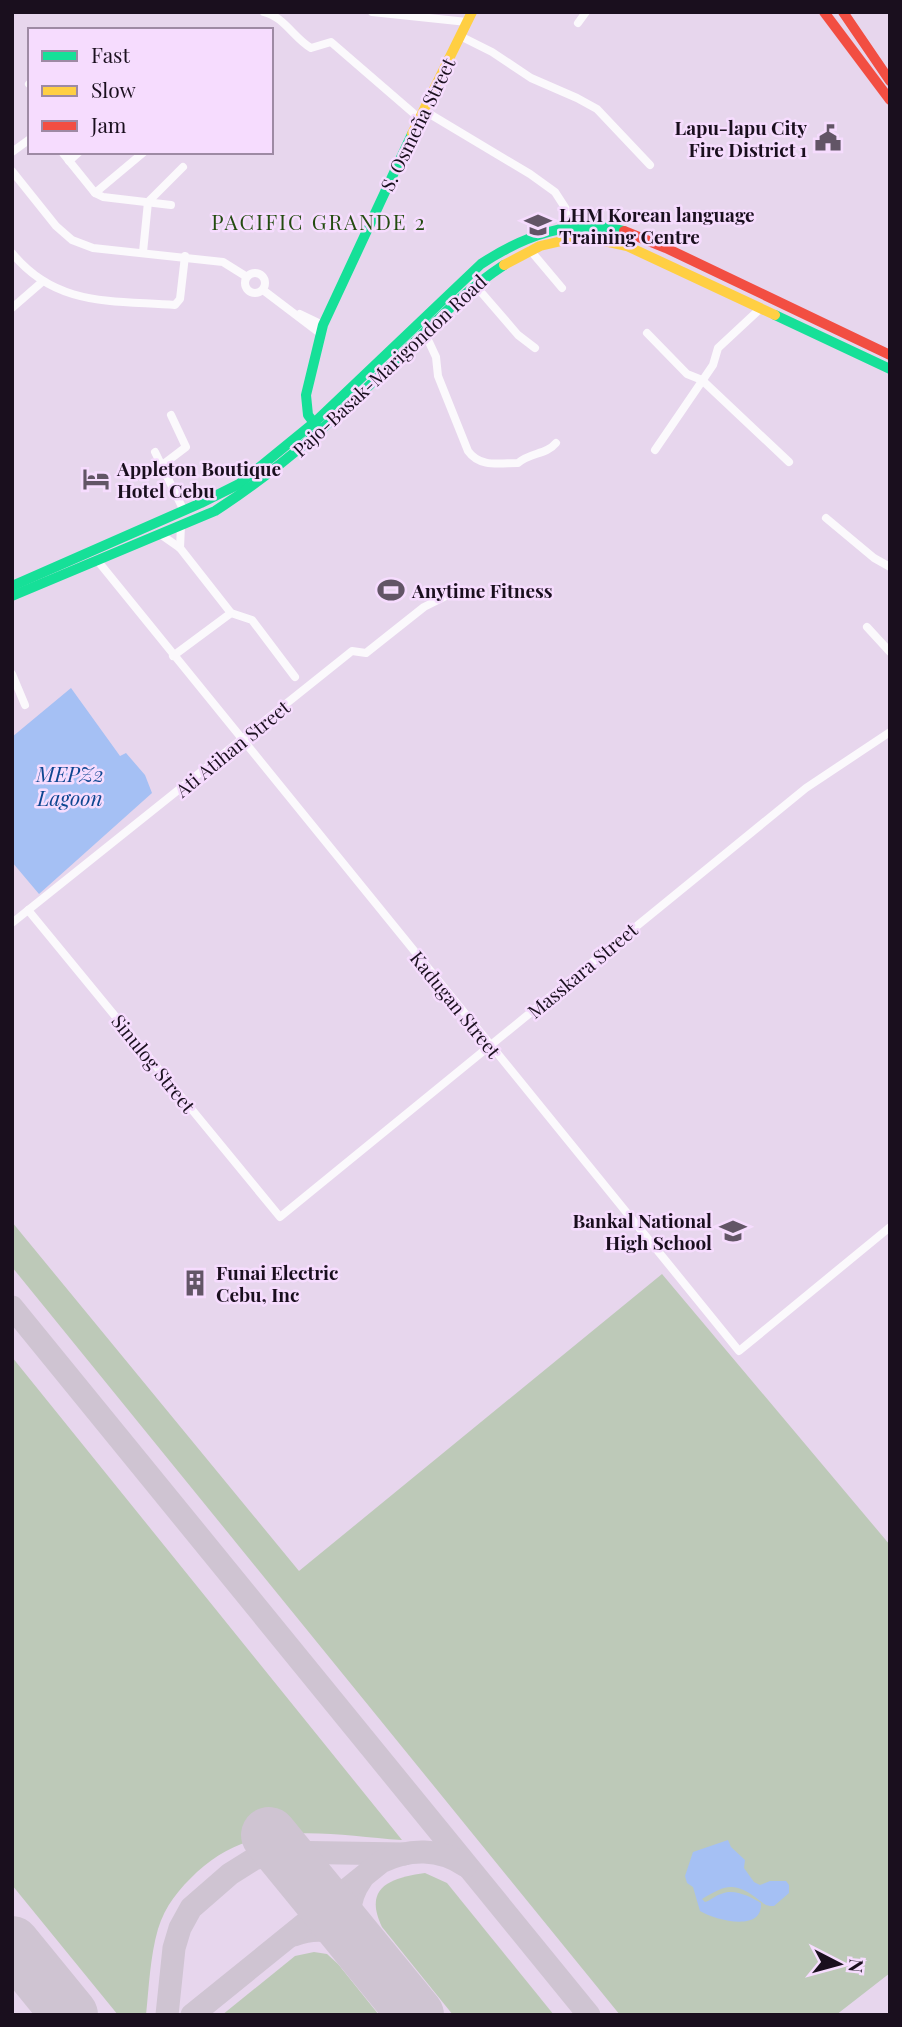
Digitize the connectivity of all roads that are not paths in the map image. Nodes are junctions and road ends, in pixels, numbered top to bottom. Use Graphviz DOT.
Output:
graph roads {
  1 [pos="264,12"];
  2 [pos="372,12"];
  3 [pos="586,12"];
  4 [pos="824,12"];
  5 [pos="843,12"];
  6 [pos="469,17"];
  7 [pos="578,23"];
  8 [pos="460,36"];
  9 [pos="890,81"];
  10 [pos="890,100"];
  11 [pos="421,114"];
  12 [pos="28,140"];
  13 [pos="12,152"];
  14 [pos="64,154"];
  15 [pos="76,154"];
  16 [pos="142,154"];
  17 [pos="69,160"];
  18 [pos="650,165"];
  19 [pos="183,167"];
  20 [pos="12,171"];
  21 [pos="96,192"];
  22 [pos="148,202"];
  23 [pos="171,205"];
  24 [pos="577,226"];
  25 [pos="530,250"];
  26 [pos="143,252"];
  27 [pos="12,253"];
  28 [pos="185,256"];
  29 [pos="247,277"];
  30 [pos="42,282"];
  31 [pos="474,285"];
  32 [pos="562,288"];
  33 [pos="263,290"];
  34 [pos="786,306"];
  35 [pos="12,308"];
  36 [pos="761,308"];
  37 [pos="782,318"];
  38 [pos="322,329"];
  39 [pos="647,333"];
  40 [pos="421,336"];
  41 [pos="535,348"];
  42 [pos="890,355"];
  43 [pos="890,369"];
  44 [pos="702,380"];
  45 [pos="171,415"];
  46 [pos="317,428"];
  47 [pos="300,442"];
  48 [pos="556,443"];
  49 [pos="655,450"];
  50 [pos="155,452"];
  51 [pos="789,462"];
  52 [pos="161,466"];
  53 [pos="184,511"];
  54 [pos="826,519"];
  55 [pos="181,525"];
  56 [pos="160,534"];
  57 [pos="180,548"];
  58 [pos="97,560"];
  59 [pos="890,567"];
  60 [pos="12,586"];
  61 [pos="458,590"];
  62 [pos="12,596"];
  63 [pos="231,613"];
  64 [pos="867,627"];
  65 [pos="890,652"];
  66 [pos="173,656"];
  67 [pos="12,674"];
  68 [pos="295,677"];
  69 [pos="25,705"];
  70 [pos="890,732"];
  71 [pos="242,740"];
  72 [pos="28,910"];
  73 [pos="12,923"];
  74 [pos="490,1045"];
  75 [pos="280,1217"];
  76 [pos="890,1227"];
  1 -- 11 [label="street"];
  2 -- 6 [label="street"];
  3 -- 7 [label="street"];
  4 -- 10 [label="main road"];
  5 -- 9 [label="main road"];
  6 -- 8 [label="main road, S. Osmeña Street"];
  8 -- 11 [label="main road, S. Osmeña Street"];
  8 -- 18 [label="street"];
  11 -- 24 [label="street"];
  11 -- 38 [label="main road, S. Osmeña Street"];
  12 -- 13 [label="street"];
  14 -- 17 [label="street"];
  15 -- 17 [label="street"];
  16 -- 21 [label="street"];
  17 -- 21 [label="street"];
  19 -- 22 [label="street"];
  20 -- 26 [label="street"];
  21 -- 22 [label="street"];
  22 -- 23 [label="street"];
  22 -- 26 [label="street"];
  24 -- 34 [label="main road, Pajo-Basak-Marigondon Road"];
  24 -- 46 [label="main road, Pajo-Basak-Marigondon Road"];
  25 -- 31 [label="main road, Pajo-Basak-Marigondon Road"];
  25 -- 32 [label="street"];
  25 -- 36 [label="main road, Pajo-Basak-Marigondon Road"];
  26 -- 28 [label="street"];
  27 -- 30 [label="street"];
  28 -- 29 [label="street"];
  28 -- 30 [label="street"];
  29 -- 33 [label="street"];
  29 -- 33 [label="street"];
  30 -- 35 [label="street"];
  31 -- 40 [label="main road, Pajo-Basak-Marigondon Road"];
  31 -- 41 [label="street"];
  33 -- 38 [label="street"];
  34 -- 37 [label="main road"];
  34 -- 42 [label="main road, Pajo-Basak-Marigondon Road"];
  36 -- 37 [label="main road, Pajo-Basak-Marigondon Road"];
  36 -- 44 [label="street"];
  37 -- 43 [label="main road, Pajo-Basak-Marigondon Road"];
  38 -- 46 [label="main road, S. Osmeña Street"];
  39 -- 44 [label="street"];
  40 -- 46 [label="main road, Pajo-Basak-Marigondon Road"];
  40 -- 48 [label="street"];
  44 -- 49 [label="street"];
  44 -- 51 [label="street"];
  45 -- 52 [label="street"];
  46 -- 47 [label="main road, Pajo-Basak-Marigondon Road"];
  47 -- 53 [label="main road, Pajo-Basak-Marigondon Road"];
  47 -- 55 [label="main road, Pajo-Basak-Marigondon Road"];
  50 -- 52 [label="street"];
  52 -- 53 [label="street"];
  53 -- 60 [label="main road, Pajo-Basak-Marigondon Road"];
  54 -- 59 [label="street"];
  55 -- 56 [label="main road, Pajo-Basak-Marigondon Road"];
  55 -- 57 [label="street"];
  56 -- 57 [label="street"];
  56 -- 58 [label="main road, Pajo-Basak-Marigondon Road"];
  57 -- 63 [label="street"];
  58 -- 62 [label="main road, Pajo-Basak-Marigondon Road"];
  58 -- 66 [label="street, Kadugan Street"];
  61 -- 71 [label="street, Ati Atihan Street"];
  63 -- 66 [label="street"];
  63 -- 68 [label="street"];
  64 -- 65 [label="street"];
  66 -- 71 [label="street, Kadugan Street"];
  67 -- 69 [label="street"];
  70 -- 74 [label="street, Masskara Street"];
  71 -- 72 [label="street, Ati Atihan Street"];
  71 -- 74 [label="street, Kadugan Street"];
  72 -- 73 [label="street, Ati Atihan Street"];
  72 -- 75 [label="street, Sinulog Street"];
  74 -- 75 [label="street, Masskara Street"];
  74 -- 76 [label="street, Kadugan Street"];
}
